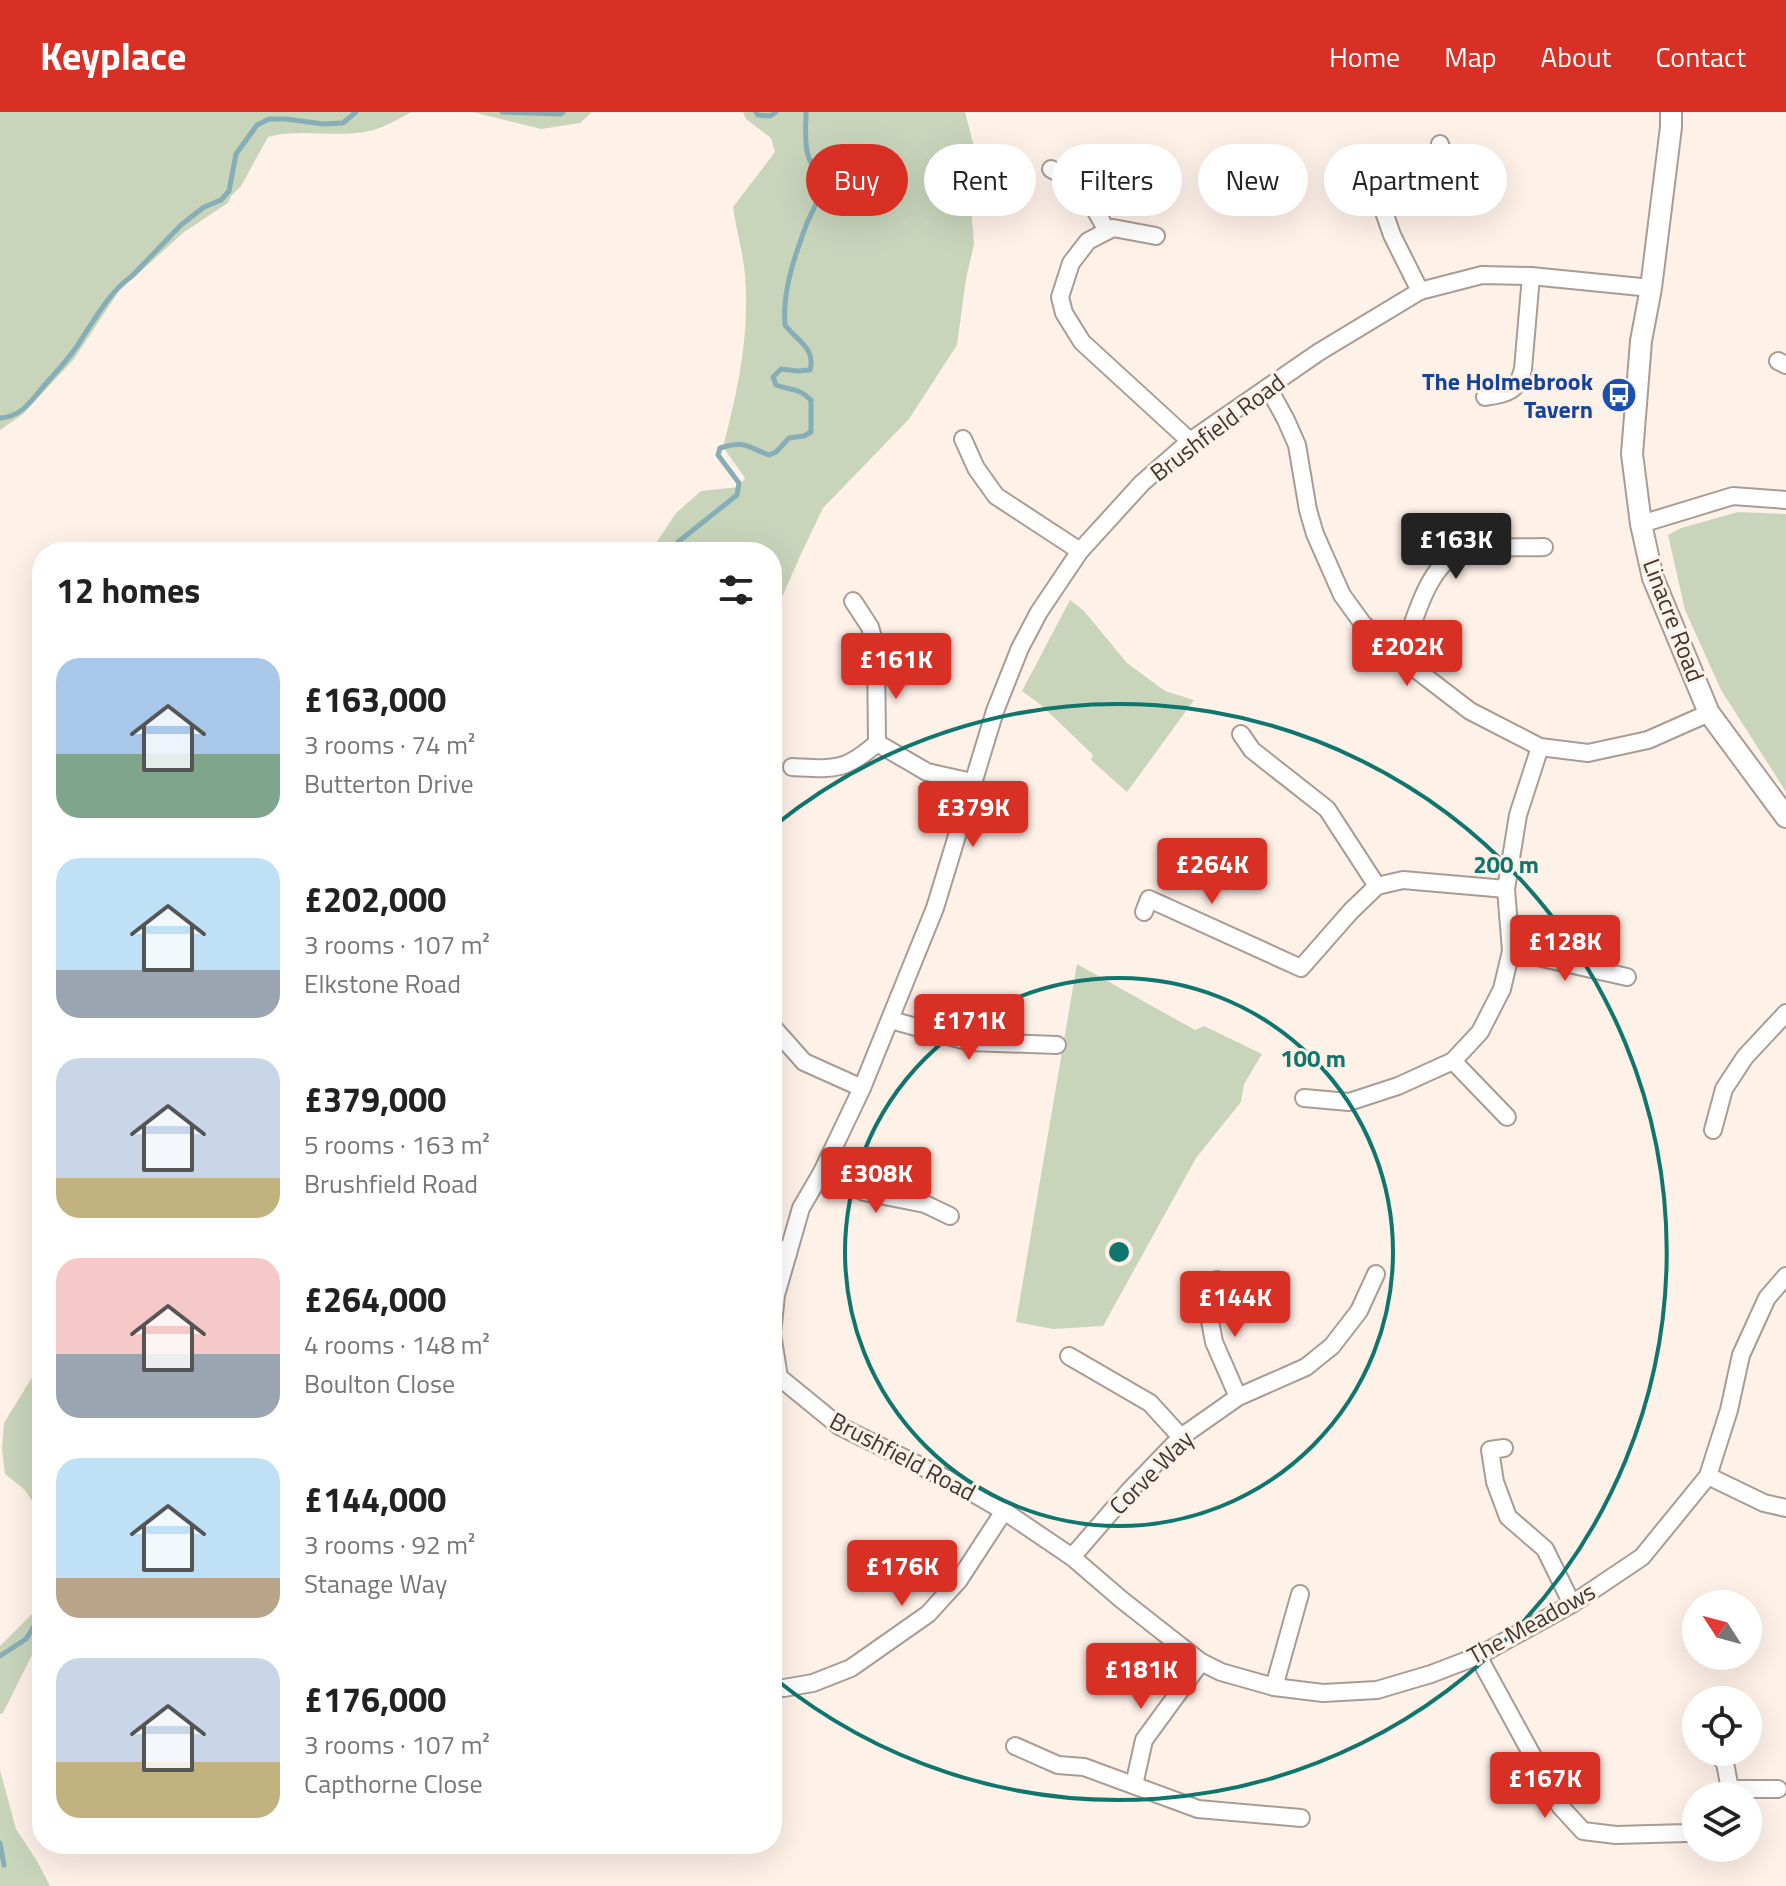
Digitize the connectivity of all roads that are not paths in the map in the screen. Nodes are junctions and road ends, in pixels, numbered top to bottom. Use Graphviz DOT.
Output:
graph roads {
  1 [pos="1671,112"];
  2 [pos="1051,169"];
  3 [pos="1385,216"];
  4 [pos="1107,231"];
  5 [pos="1156,236"];
  6 [pos="1531,276"];
  7 [pos="1651,288"];
  8 [pos="1420,291"];
  9 [pos="1268,387"];
  10 [pos="1485,397"];
  11 [pos="963,439"];
  12 [pos="1190,441"];
  13 [pos="1786,500"];
  14 [pos="1641,524"];
  15 [pos="1544,547"];
  16 [pos="1080,551"];
  17 [pos="853,601"];
  18 [pos="1401,658"];
  19 [pos="1709,713"];
  20 [pos="1241,734"];
  21 [pos="877,743"];
  22 [pos="1540,747"];
  23 [pos="792,767"];
  24 [pos="972,782"];
  25 [pos="1786,817"];
  26 [pos="1377,886"];
  27 [pos="1506,889"];
  28 [pos="1144,912"];
  29 [pos="1511,951"];
  30 [pos="1627,977"];
  31 [pos="891,1020"];
  32 [pos="1783,1022"];
  33 [pos="782,1037"];
  34 [pos="1057,1045"];
  35 [pos="1453,1061"];
  36 [pos="862,1088"];
  37 [pos="1304,1098"];
  38 [pos="1507,1117"];
  39 [pos="1713,1130"];
  40 [pos="822,1172"];
  41 [pos="950,1216"];
  42 [pos="782,1250"];
  43 [pos="788,1254"];
  44 [pos="782,1274"];
  45 [pos="1376,1274"];
  46 [pos="1786,1276"];
  47 [pos="1217,1280"];
  48 [pos="1069,1356"];
  49 [pos="782,1383"];
  50 [pos="1238,1397"];
  51 [pos="1181,1437"];
  52 [pos="1504,1448"];
  53 [pos="1708,1476"];
  54 [pos="1786,1508"];
  55 [pos="1004,1511"];
  56 [pos="1072,1557"];
  57 [pos="1300,1594"];
  58 [pos="1122,1600"];
  59 [pos="1572,1604"];
  60 [pos="1478,1656"];
  61 [pos="1201,1662"];
  62 [pos="1274,1687"];
  63 [pos="784,1688"];
  64 [pos="1015,1746"];
  65 [pos="1134,1785"];
  66 [pos="1778,1789"];
  67 [pos="1762,1790"];
  68 [pos="1301,1818"];
  69 [pos="1682,1833"];
  1 -- 7 [label="street, Linacre Road"];
  2 -- 4 [label="street"];
  3 -- 8 [label="street"];
  4 -- 5 [label="street"];
  4 -- 12 [label="street"];
  6 -- 7 [label="street, Brushfield Road"];
  6 -- 8 [label="street, Brushfield Road"];
  6 -- 10 [label="street"];
  7 -- 14 [label="street, Linacre Road"];
  8 -- 9 [label="street, Brushfield Road"];
  9 -- 12 [label="street, Brushfield Road"];
  9 -- 18 [label="street"];
  11 -- 16 [label="street"];
  12 -- 16 [label="street, Brushfield Road"];
  13 -- 14 [label="street"];
  14 -- 19 [label="street, Linacre Road"];
  15 -- 18 [label="street"];
  16 -- 24 [label="street, Brushfield Road"];
  17 -- 21 [label="street"];
  18 -- 22 [label="street"];
  19 -- 22 [label="street"];
  19 -- 25 [label="street, Linacre Road"];
  20 -- 26 [label="street"];
  21 -- 23 [label="street"];
  21 -- 24 [label="street"];
  22 -- 27 [label="street"];
  24 -- 31 [label="street, Brushfield Road"];
  26 -- 27 [label="street"];
  26 -- 28 [label="street"];
  27 -- 29 [label="street"];
  29 -- 30 [label="street"];
  29 -- 35 [label="street"];
  31 -- 34 [label="street"];
  31 -- 36 [label="street, Brushfield Road"];
  32 -- 39 [label="street"];
  33 -- 36 [label="street"];
  35 -- 37 [label="street"];
  35 -- 38 [label="street"];
  36 -- 40 [label="street, Brushfield Road"];
  40 -- 41 [label="street"];
  40 -- 43 [label="street, Brushfield Road"];
  42 -- 43 [label="street"];
  43 -- 44 [label="street, Brushfield Road"];
  45 -- 50 [label="street, Corve Way"];
  46 -- 53 [label="street, The Meadows"];
  47 -- 50 [label="street"];
  48 -- 51 [label="street"];
  49 -- 55 [label="street, Brushfield Road"];
  50 -- 51 [label="street, Corve Way"];
  51 -- 56 [label="street, Corve Way"];
  52 -- 59 [label="street"];
  53 -- 54 [label="street"];
  53 -- 59 [label="street, The Meadows"];
  55 -- 56 [label="street, Brushfield Road"];
  55 -- 63 [label="street"];
  56 -- 58 [label="street, Brushfield Road"];
  57 -- 62 [label="street"];
  58 -- 61 [label="street, The Meadows"];
  59 -- 60 [label="street, The Meadows"];
  60 -- 62 [label="street, The Meadows"];
  60 -- 69 [label="street"];
  61 -- 62 [label="street, The Meadows"];
  61 -- 65 [label="street"];
  64 -- 65 [label="street"];
  65 -- 68 [label="street"];
  66 -- 67 [label="street"];
}
